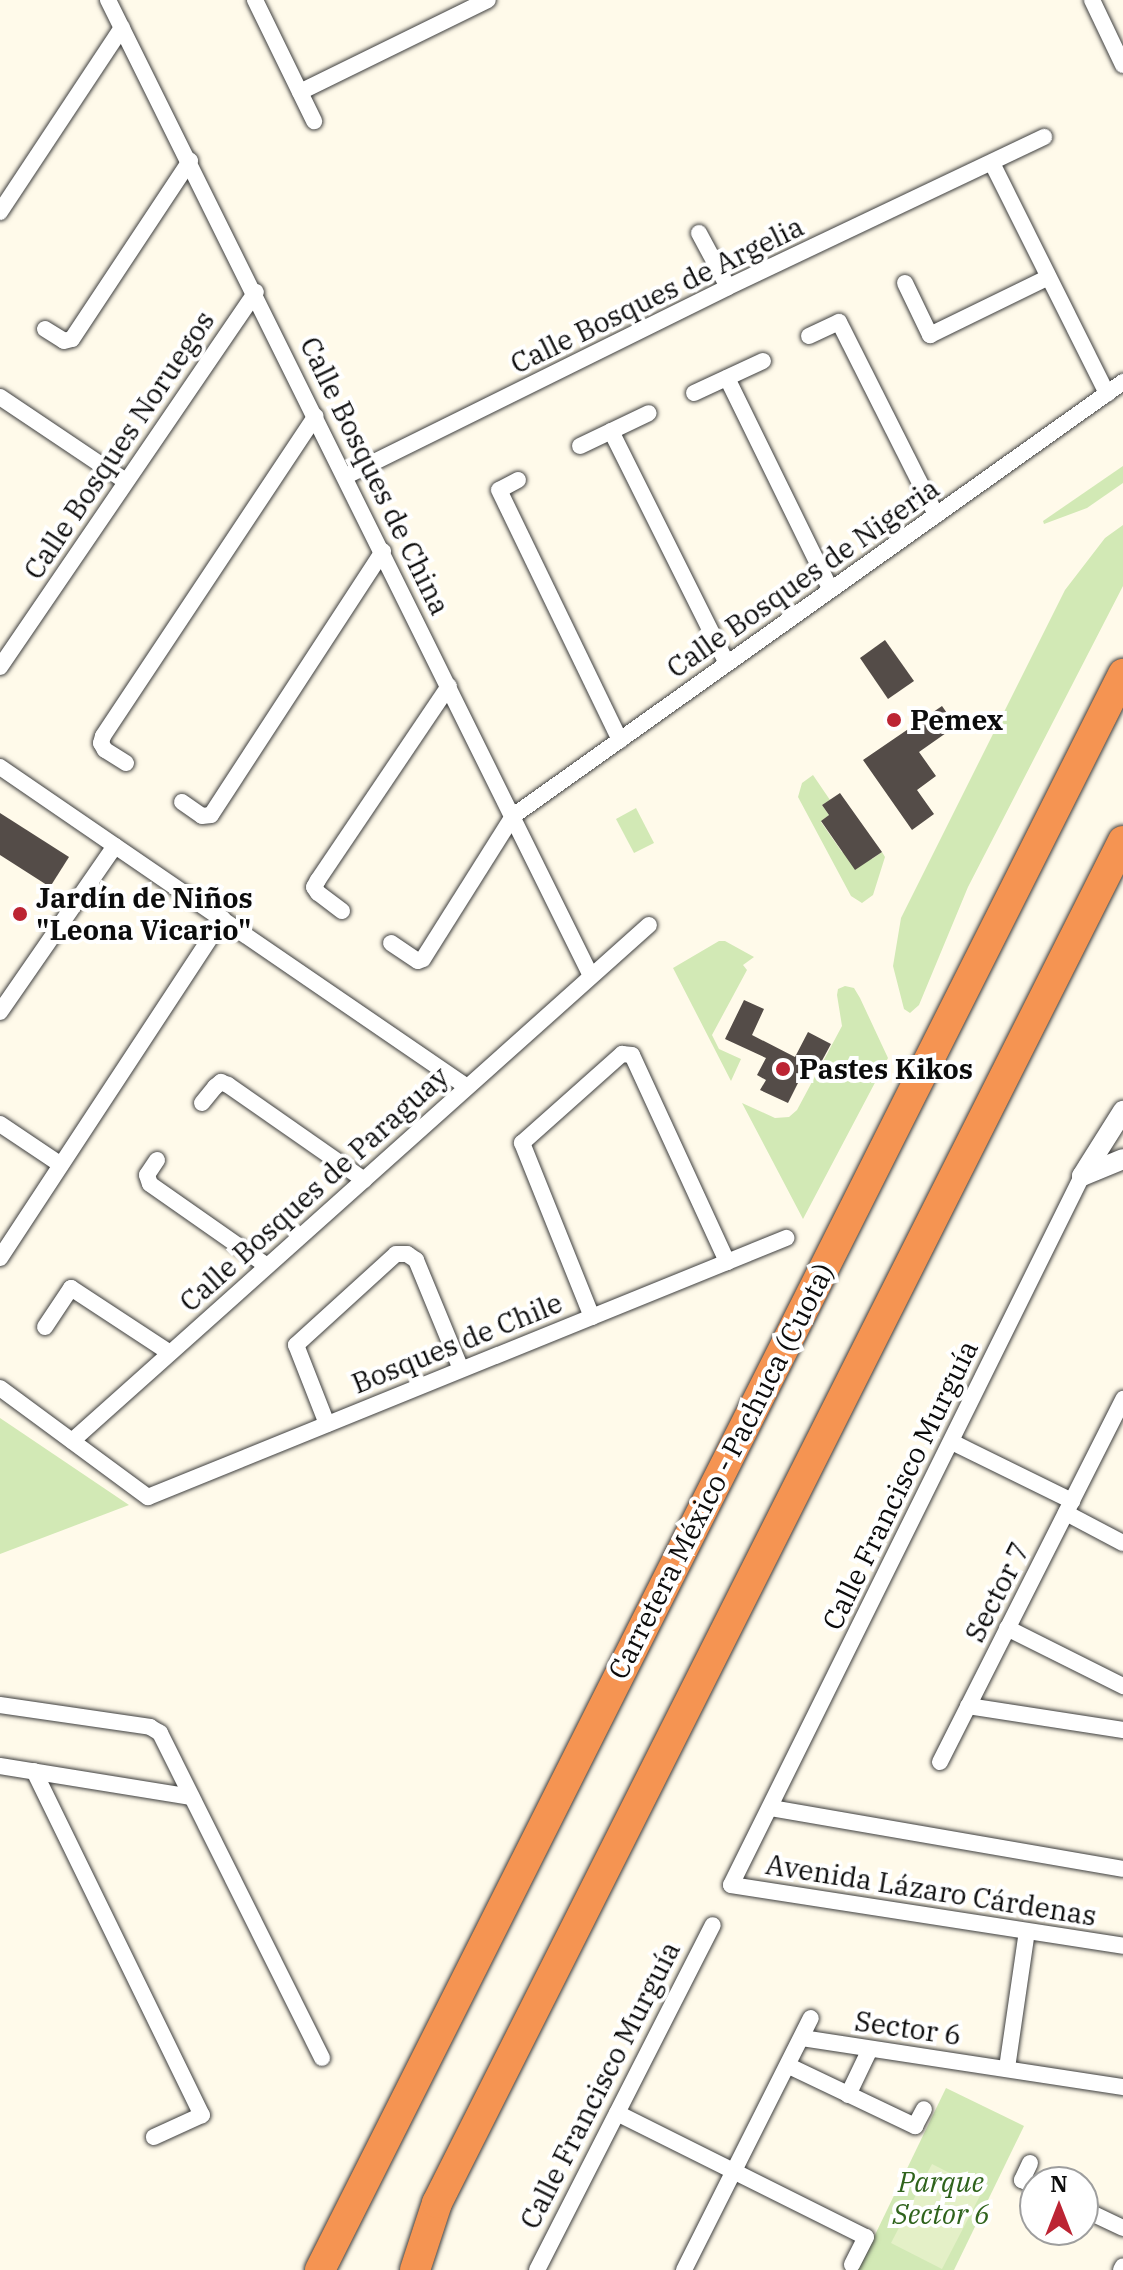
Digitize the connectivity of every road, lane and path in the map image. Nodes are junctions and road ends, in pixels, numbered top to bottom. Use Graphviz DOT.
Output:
graph roads {
  1 [pos="108,0"];
  2 [pos="255,0"];
  3 [pos="488,0"];
  4 [pos="1092,0"];
  5 [pos="122,28"];
  6 [pos="1123,65"];
  7 [pos="300,92"];
  8 [pos="314,121"];
  9 [pos="1044,137"];
  10 [pos="190,161"];
  11 [pos="992,163"];
  12 [pos="0,212"];
  13 [pos="699,233"];
  14 [pos="1049,277"];
  15 [pos="905,283"];
  16 [pos="728,287"];
  17 [pos="256,292"];
  18 [pos="45,329"];
  19 [pos="809,336"];
  20 [pos="763,361"];
  21 [pos="727,378"];
  22 [pos="1123,382"];
  23 [pos="694,393"];
  24 [pos="1107,394"];
  25 [pos="0,397"];
  26 [pos="649,413"];
  27 [pos="316,416"];
  28 [pos="611,431"];
  29 [pos="580,446"];
  30 [pos="346,476"];
  31 [pos="518,480"];
  32 [pos="125,481"];
  33 [pos="936,515"];
  34 [pos="383,551"];
  35 [pos="831,590"];
  36 [pos="727,664"];
  37 [pos="0,667"];
  38 [pos="1123,674"];
  39 [pos="449,686"];
  40 [pos="620,740"];
  41 [pos="126,763"];
  42 [pos="0,767"];
  43 [pos="182,802"];
  44 [pos="513,816"];
  45 [pos="1123,841"];
  46 [pos="115,846"];
  47 [pos="342,911"];
  48 [pos="223,919"];
  49 [pos="649,925"];
  50 [pos="391,943"];
  51 [pos="591,976"];
  52 [pos="0,1012"];
  53 [pos="467,1087"];
  54 [pos="202,1103"];
  55 [pos="1123,1111"];
  56 [pos="0,1124"];
  57 [pos="1123,1159"];
  58 [pos="157,1160"];
  59 [pos="61,1165"];
  60 [pos="1082,1176"];
  61 [pos="364,1180"];
  62 [pos="786,1238"];
  63 [pos="0,1258"];
  64 [pos="727,1262"];
  65 [pos="267,1266"];
  66 [pos="592,1317"];
  67 [pos="45,1327"];
  68 [pos="170,1353"];
  69 [pos="461,1369"];
  70 [pos="0,1388"];
  71 [pos="1123,1400"];
  72 [pos="327,1424"];
  73 [pos="72,1441"];
  74 [pos="952,1442"];
  75 [pos="1069,1507"];
  76 [pos="1123,1543"];
  77 [pos="1007,1628"];
  78 [pos="1123,1686"];
  79 [pos="0,1705"];
  80 [pos="968,1706"];
  81 [pos="1123,1730"];
  82 [pos="940,1762"];
  83 [pos="0,1766"];
  84 [pos="34,1771"];
  85 [pos="192,1797"];
  86 [pos="771,1808"];
  87 [pos="1123,1869"];
  88 [pos="731,1885"];
  89 [pos="713,1925"];
  90 [pos="1027,1931"];
  91 [pos="1123,1946"];
  92 [pos="811,2018"];
  93 [pos="802,2038"];
  94 [pos="870,2049"];
  95 [pos="322,2058"];
  96 [pos="789,2066"];
  97 [pos="1007,2068"];
  98 [pos="1123,2087"];
  99 [pos="848,2095"];
  100 [pos="924,2109"];
  101 [pos="617,2113"];
  102 [pos="154,2137"];
  103 [pos="1030,2163"];
  104 [pos="1029,2166"];
  105 [pos="734,2173"];
  106 [pos="1099,2217"];
  107 [pos="1123,2228"];
  108 [pos="852,2265"];
  109 [pos="320,2270"];
  110 [pos="415,2270"];
  111 [pos="537,2270"];
  112 [pos="684,2270"];
  1 -- 5 [label="street, Calle Bosques de China"];
  2 -- 7 [label="street"];
  3 -- 7 [label="street"];
  4 -- 6 [label="street"];
  5 -- 10 [label="street, Calle Bosques de China"];
  5 -- 12 [label="street"];
  7 -- 8 [label="street"];
  9 -- 11 [label="street, Calle Bosques de Argelia"];
  10 -- 17 [label="street, Calle Bosques de China"];
  10 -- 18 [label="street"];
  11 -- 14 [label="street"];
  11 -- 16 [label="street, Calle Bosques de Argelia"];
  13 -- 16 [label="street"];
  14 -- 15 [label="street"];
  14 -- 24 [label="street"];
  16 -- 30 [label="street, Calle Bosques de Argelia"];
  17 -- 27 [label="street, Calle Bosques de China"];
  17 -- 32 [label="street, Calle Bosques Noruegos"];
  19 -- 33 [label="street"];
  20 -- 21 [label="street"];
  21 -- 23 [label="street"];
  21 -- 35 [label="street"];
  22 -- 24 [label="street, Calle Bosques de Nigeria"];
  24 -- 33 [label="street, Calle Bosques de Nigeria"];
  25 -- 32 [label="street"];
  26 -- 28 [label="street"];
  27 -- 30 [label="street, Calle Bosques de China"];
  27 -- 41 [label="street"];
  28 -- 29 [label="street"];
  28 -- 36 [label="street"];
  30 -- 34 [label="street, Calle Bosques de China"];
  31 -- 40 [label="street"];
  32 -- 37 [label="street, Calle Bosques Noruegos"];
  33 -- 35 [label="street, Calle Bosques de Nigeria"];
  34 -- 39 [label="street, Calle Bosques de China"];
  34 -- 43 [label="street"];
  35 -- 36 [label="street, Calle Bosques de Nigeria"];
  36 -- 40 [label="street, Calle Bosques de Nigeria"];
  38 -- 109 [label="highway, Carretera México - Pachuca (Cuota)"];
  39 -- 44 [label="street, Calle Bosques de China"];
  39 -- 47 [label="street"];
  40 -- 44 [label="street, Calle Bosques de Nigeria"];
  42 -- 46 [label="street"];
  44 -- 50 [label="street"];
  44 -- 51 [label="street, Calle Bosques de China"];
  45 -- 110 [label="highway"];
  46 -- 48 [label="street"];
  46 -- 52 [label="street"];
  48 -- 53 [label="street"];
  48 -- 59 [label="street"];
  49 -- 51 [label="street, Calle Bosques de Paraguay"];
  51 -- 53 [label="street, Calle Bosques de Paraguay"];
  53 -- 61 [label="street, Calle Bosques de Paraguay"];
  54 -- 61 [label="street"];
  55 -- 60 [label="street, Calle Francisco Murguía"];
  56 -- 59 [label="street"];
  57 -- 60 [label="street"];
  58 -- 65 [label="street"];
  59 -- 63 [label="street"];
  60 -- 74 [label="street, Calle Francisco Murguía"];
  61 -- 65 [label="street, Calle Bosques de Paraguay"];
  62 -- 64 [label="street, Bosques de Chile"];
  64 -- 66 [label="street, Bosques de Chile"];
  64 -- 66 [label="street"];
  65 -- 68 [label="street, Calle Bosques de Paraguay"];
  66 -- 69 [label="street, Bosques de Chile"];
  67 -- 68 [label="street"];
  68 -- 73 [label="street, Calle Bosques de Paraguay"];
  69 -- 72 [label="street, Bosques de Chile"];
  69 -- 72 [label="street"];
  70 -- 73 [label="street"];
  71 -- 75 [label="street, Sector 7"];
  72 -- 73 [label="street, Bosques de Chile"];
  74 -- 75 [label="street"];
  74 -- 86 [label="street, Calle Francisco Murguía"];
  75 -- 76 [label="street"];
  75 -- 77 [label="street, Sector 7"];
  77 -- 78 [label="street"];
  77 -- 80 [label="street, Sector 7"];
  79 -- 85 [label="street"];
  80 -- 81 [label="street"];
  80 -- 82 [label="street, Sector 7"];
  83 -- 84 [label="street"];
  84 -- 85 [label="street"];
  84 -- 102 [label="street"];
  85 -- 95 [label="street"];
  86 -- 87 [label="street, Avenida Lázaro Cárdenas"];
  86 -- 88 [label="street, Calle Francisco Murguía"];
  88 -- 90 [label="street, Avenida Lázaro Cárdenas"];
  89 -- 101 [label="street, Calle Francisco Murguía"];
  90 -- 91 [label="street, Avenida Lázaro Cárdenas"];
  90 -- 97 [label="street"];
  92 -- 93 [label="street"];
  93 -- 94 [label="street, Sector 6"];
  93 -- 96 [label="street"];
  94 -- 97 [label="street, Sector 6"];
  94 -- 99 [label="street"];
  96 -- 99 [label="street"];
  96 -- 105 [label="street"];
  97 -- 98 [label="street, Sector 6"];
  99 -- 100 [label="street"];
  101 -- 105 [label="street"];
  101 -- 111 [label="street, Calle Francisco Murguía"];
  103 -- 104 [label="street"];
  105 -- 108 [label="street"];
  105 -- 112 [label="street"];
  106 -- 107 [label="street"];
}
